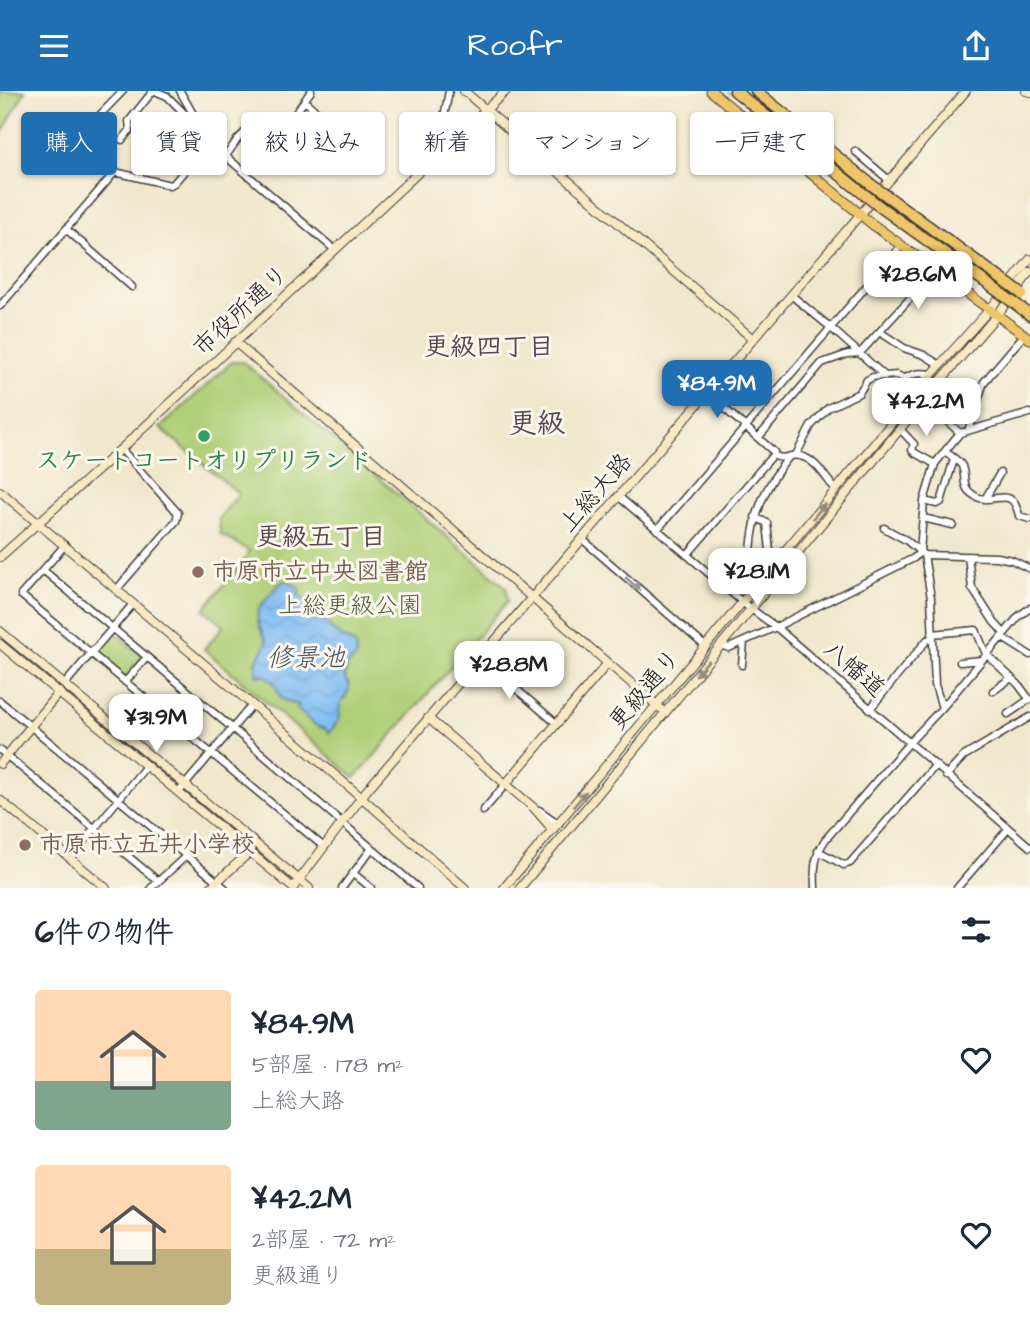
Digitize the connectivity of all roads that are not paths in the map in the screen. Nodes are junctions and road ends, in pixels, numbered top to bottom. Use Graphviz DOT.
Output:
graph roads {
  1 [pos="123,91"];
  2 [pos="154,91"];
  3 [pos="180,91"];
  4 [pos="311,91"];
  5 [pos="449,91"];
  6 [pos="464,91"];
  7 [pos="506,91"];
  8 [pos="711,91"];
  9 [pos="756,91"];
  10 [pos="966,91"];
  11 [pos="727,94"];
  12 [pos="304,101"];
  13 [pos="486,110"];
  14 [pos="103,112"];
  15 [pos="183,112"];
  16 [pos="191,112"];
  17 [pos="296,112"];
  18 [pos="316,112"];
  19 [pos="445,112"];
  20 [pos="484,112"];
  21 [pos="241,136"];
  22 [pos="122,140"];
  23 [pos="855,151"];
  24 [pos="227,155"];
  25 [pos="227,157"];
  26 [pos="181,175"];
  27 [pos="414,175"];
  28 [pos="889,180"];
  29 [pos="869,190"];
  30 [pos="860,214"];
  31 [pos="66,229"];
  32 [pos="901,246"];
  33 [pos="335,250"];
  34 [pos="1030,259"];
  35 [pos="936,271"];
  36 [pos="1028,277"];
  37 [pos="132,288"];
  38 [pos="791,295"];
  39 [pos="1026,297"];
  40 [pos="0,306"];
  41 [pos="994,312"];
  42 [pos="1030,315"];
  43 [pos="830,327"];
  44 [pos="880,332"];
  45 [pos="1027,337"];
  46 [pos="753,339"];
  47 [pos="235,342"];
  48 [pos="860,353"];
  49 [pos="940,365"];
  50 [pos="933,374"];
  51 [pos="885,376"];
  52 [pos="905,379"];
  53 [pos="707,393"];
  54 [pos="917,393"];
  55 [pos="924,400"];
  56 [pos="1030,413"];
  57 [pos="745,427"];
  58 [pos="900,429"];
  59 [pos="968,431"];
  60 [pos="960,433"];
  61 [pos="758,438"];
  62 [pos="121,449"];
  63 [pos="945,451"];
  64 [pos="773,455"];
  65 [pos="796,455"];
  66 [pos="788,458"];
  67 [pos="954,459"];
  68 [pos="935,464"];
  69 [pos="1000,473"];
  70 [pos="836,490"];
  71 [pos="2,496"];
  72 [pos="618,496"];
  73 [pos="985,499"];
  74 [pos="924,501"];
  75 [pos="755,517"];
  76 [pos="923,518"];
  77 [pos="1030,519"];
  78 [pos="38,523"];
  79 [pos="953,525"];
  80 [pos="884,528"];
  81 [pos="657,530"];
  82 [pos="582,539"];
  83 [pos="65,545"];
  84 [pos="751,551"];
  85 [pos="922,554"];
  86 [pos="687,555"];
  87 [pos="968,556"];
  88 [pos="0,557"];
  89 [pos="780,558"];
  90 [pos="1030,569"];
  91 [pos="43,570"];
  92 [pos="117,589"];
  93 [pos="532,597"];
  94 [pos="743,602"];
  95 [pos="133,604"];
  96 [pos="751,609"];
  97 [pos="1029,609"];
  98 [pos="776,627"];
  99 [pos="113,628"];
  100 [pos="0,631"];
  101 [pos="1002,635"];
  102 [pos="932,636"];
  103 [pos="744,642"];
  104 [pos="0,643"];
  105 [pos="721,645"];
  106 [pos="706,647"];
  107 [pos="91,654"];
  108 [pos="1030,655"];
  109 [pos="147,657"];
  110 [pos="983,657"];
  111 [pos="480,658"];
  112 [pos="960,662"];
  113 [pos="607,664"];
  114 [pos="742,665"];
  115 [pos="1011,677"];
  116 [pos="125,682"];
  117 [pos="62,689"];
  118 [pos="993,691"];
  119 [pos="1030,699"];
  120 [pos="0,701"];
  121 [pos="252,705"];
  122 [pos="657,705"];
  123 [pos="942,708"];
  124 [pos="870,709"];
  125 [pos="666,712"];
  126 [pos="1008,714"];
  127 [pos="1030,717"];
  128 [pos="428,718"];
  129 [pos="557,724"];
  130 [pos="31,726"];
  131 [pos="232,728"];
  132 [pos="910,742"];
  133 [pos="3,753"];
  134 [pos="212,753"];
  135 [pos="0,764"];
  136 [pos="147,765"];
  137 [pos="935,766"];
  138 [pos="946,776"];
  139 [pos="505,785"];
  140 [pos="182,789"];
  141 [pos="361,797"];
  142 [pos="119,799"];
  143 [pos="0,800"];
  144 [pos="483,811"];
  145 [pos="343,822"];
  146 [pos="556,827"];
  147 [pos="94,828"];
  148 [pos="1008,829"];
  149 [pos="324,847"];
  150 [pos="1030,847"];
  151 [pos="372,848"];
  152 [pos="251,851"];
  153 [pos="818,851"];
  154 [pos="186,856"];
  155 [pos="69,858"];
  156 [pos="353,873"];
  157 [pos="158,881"];
  158 [pos="217,881"];
  159 [pos="300,881"];
  160 [pos="453,884"];
  161 [pos="106,888"];
  162 [pos="151,888"];
  163 [pos="210,888"];
  164 [pos="225,888"];
  165 [pos="293,888"];
  166 [pos="309,888"];
  167 [pos="342,888"];
  168 [pos="371,888"];
  169 [pos="418,888"];
  170 [pos="465,888"];
  171 [pos="503,888"];
  172 [pos="520,888"];
  173 [pos="815,888"];
  174 [pos="957,888"];
  1 -- 14 [label="street"];
  2 -- 15 [label="street"];
  2 -- 22 [label="street"];
  3 -- 16 [label="street"];
  4 -- 12 [label="street"];
  5 -- 19 [label="street"];
  6 -- 13 [label="street"];
  7 -- 13 [label="street, 市役所通り"];
  8 -- 11 [label="main road"];
  9 -- 29 [label="highway"];
  10 -- 28 [label="street, 上総大路"];
  11 -- 29 [label="highway"];
  11 -- 30 [label="main road"];
  12 -- 17 [label="street"];
  12 -- 18 [label="street"];
  13 -- 20 [label="street, 市役所通り"];
  13 -- 46 [label="street"];
  21 -- 24 [label="street"];
  23 -- 28 [label="street"];
  25 -- 33 [label="street"];
  26 -- 31 [label="street"];
  27 -- 33 [label="street, 市役所通り"];
  28 -- 30 [label="street, 上総大路"];
  29 -- 39 [label="highway, bridge"];
  29 -- 42 [label="highway, bridge"];
  30 -- 32 [label="main road"];
  30 -- 38 [label="street, 上総大路"];
  31 -- 37 [label="street"];
  31 -- 40 [label="street"];
  32 -- 35 [label="main road"];
  32 -- 43 [label="street"];
  33 -- 47 [label="street, 市役所通り"];
  34 -- 41 [label="street, 更級通り"];
  35 -- 41 [label="main road"];
  35 -- 44 [label="street"];
  36 -- 41 [label="street, 更級通り"];
  38 -- 43 [label="street"];
  38 -- 46 [label="street, 上総大路"];
  41 -- 45 [label="main road"];
  41 -- 49 [label="street, 更級通り"];
  41 -- 55 [label="street, 更級通り"];
  43 -- 48 [label="street"];
  43 -- 57 [label="street"];
  44 -- 48 [label="street"];
  44 -- 49 [label="street"];
  45 -- 59 [label="street"];
  46 -- 53 [label="street, 上総大路"];
  47 -- 62 [label="street, 市役所通り"];
  47 -- 93 [label="street"];
  48 -- 51 [label="street"];
  48 -- 61 [label="street"];
  49 -- 50 [label="street, 更級通り"];
  50 -- 52 [label="street"];
  50 -- 54 [label="street, 更級通り"];
  51 -- 52 [label="street"];
  51 -- 65 [label="street"];
  52 -- 54 [label="street"];
  53 -- 57 [label="street"];
  53 -- 72 [label="street, 上総大路"];
  54 -- 70 [label="street, 更級通り"];
  55 -- 58 [label="street, 更級通り"];
  55 -- 60 [label="street"];
  56 -- 59 [label="street"];
  57 -- 61 [label="street"];
  57 -- 81 [label="street"];
  58 -- 68 [label="street"];
  58 -- 96 [label="street, 更級通り"];
  59 -- 60 [label="street"];
  60 -- 63 [label="street"];
  61 -- 64 [label="street"];
  62 -- 78 [label="street, 市役所通り"];
  62 -- 92 [label="street"];
  63 -- 67 [label="street"];
  63 -- 68 [label="street"];
  64 -- 66 [label="street"];
  64 -- 86 [label="street"];
  65 -- 66 [label="street"];
  65 -- 70 [label="street"];
  66 -- 75 [label="street"];
  67 -- 73 [label="street"];
  67 -- 74 [label="street"];
  68 -- 74 [label="street"];
  69 -- 73 [label="street"];
  89 -- 70 [label="street, 更級通り, one-way"];
  71 -- 78 [label="street"];
  72 -- 81 [label="street, 八幡道"];
  72 -- 82 [label="street, 上総大路"];
  73 -- 77 [label="street"];
  74 -- 76 [label="street"];
  75 -- 84 [label="street"];
  75 -- 89 [label="street"];
  76 -- 79 [label="street"];
  76 -- 85 [label="street"];
  78 -- 83 [label="street"];
  78 -- 88 [label="street, 市役所通り"];
  80 -- 85 [label="street"];
  81 -- 86 [label="street, 八幡道"];
  82 -- 93 [label="street, 上総大路"];
  82 -- 106 [label="street, one-way"];
  83 -- 91 [label="street"];
  83 -- 92 [label="street"];
  85 -- 87 [label="street"];
  85 -- 98 [label="street"];
  85 -- 102 [label="street"];
  86 -- 94 [label="street, 八幡道"];
  87 -- 90 [label="street"];
  87 -- 101 [label="street"];
  89 -- 94 [label="street, 更級通り"];
  91 -- 99 [label="street"];
  91 -- 107 [label="street"];
  92 -- 95 [label="street"];
  93 -- 111 [label="street, 上総大路"];
  93 -- 113 [label="street"];
  94 -- 96 [label="street, 八幡道"];
  94 -- 106 [label="street, 更級通り"];
  95 -- 99 [label="street"];
  95 -- 121 [label="street"];
  96 -- 98 [label="street, 八幡道"];
  96 -- 105 [label="street, 更級通り"];
  97 -- 101 [label="street"];
  98 -- 103 [label="street"];
  98 -- 124 [label="street, 八幡道"];
  99 -- 107 [label="street"];
  99 -- 109 [label="street"];
  100 -- 117 [label="street"];
  101 -- 108 [label="street"];
  101 -- 110 [label="street"];
  102 -- 110 [label="street"];
  102 -- 123 [label="street"];
  102 -- 124 [label="street"];
  103 -- 105 [label="street"];
  103 -- 114 [label="street"];
  104 -- 117 [label="street"];
  105 -- 125 [label="street, 更級通り, one-way"];
  106 -- 122 [label="street, 更級通り"];
  107 -- 116 [label="street"];
  107 -- 117 [label="street"];
  109 -- 116 [label="street"];
  109 -- 131 [label="street"];
  110 -- 112 [label="street"];
  110 -- 115 [label="street"];
  110 -- 123 [label="street"];
  111 -- 128 [label="street, 上総大路"];
  111 -- 129 [label="street"];
  113 -- 122 [label="street"];
  113 -- 129 [label="street"];
  115 -- 118 [label="street"];
  115 -- 119 [label="street"];
  116 -- 134 [label="street"];
  117 -- 130 [label="street"];
  117 -- 136 [label="street"];
  117 -- 140 [label="street"];
  119 -- 126 [label="street"];
  120 -- 130 [label="street"];
  121 -- 131 [label="street"];
  121 -- 141 [label="street"];
  122 -- 125 [label="street"];
  146 -- 122 [label="street, 更級通り, one-way"];
  123 -- 132 [label="street"];
  124 -- 132 [label="street, 八幡道"];
  125 -- 172 [label="street, 更級通り"];
  127 -- 138 [label="street"];
  128 -- 139 [label="street"];
  128 -- 141 [label="street, 上総大路"];
  129 -- 139 [label="street"];
  130 -- 133 [label="street"];
  130 -- 142 [label="street"];
  131 -- 134 [label="street"];
  131 -- 145 [label="street"];
  132 -- 137 [label="street, 八幡道"];
  132 -- 153 [label="street"];
  133 -- 135 [label="street"];
  133 -- 147 [label="street"];
  134 -- 140 [label="street"];
  134 -- 149 [label="street"];
  136 -- 140 [label="street"];
  136 -- 142 [label="street"];
  137 -- 138 [label="street, 八幡道"];
  137 -- 153 [label="street"];
  138 -- 148 [label="street, 八幡道"];
  139 -- 144 [label="street"];
  139 -- 146 [label="street"];
  140 -- 152 [label="street"];
  140 -- 159 [label="street"];
  141 -- 145 [label="street, 上総大路"];
  141 -- 160 [label="street"];
  142 -- 147 [label="street"];
  142 -- 154 [label="street"];
  143 -- 155 [label="street"];
  145 -- 149 [label="street, 上総大路"];
  145 -- 151 [label="street"];
  146 -- 171 [label="street, 更級通り"];
  147 -- 155 [label="street"];
  147 -- 157 [label="street"];
  148 -- 150 [label="street, 八幡道"];
  148 -- 174 [label="street"];
  149 -- 159 [label="street, 上総大路"];
  151 -- 156 [label="street"];
  151 -- 169 [label="street"];
  152 -- 158 [label="street"];
  152 -- 165 [label="street"];
  153 -- 173 [label="street"];
  154 -- 157 [label="street"];
  154 -- 158 [label="street"];
  155 -- 161 [label="street"];
  156 -- 167 [label="street"];
  156 -- 168 [label="street"];
  157 -- 162 [label="street"];
  158 -- 163 [label="street"];
  158 -- 164 [label="street"];
  159 -- 165 [label="street, 上総大路"];
  159 -- 166 [label="street"];
  160 -- 170 [label="street"];
}
